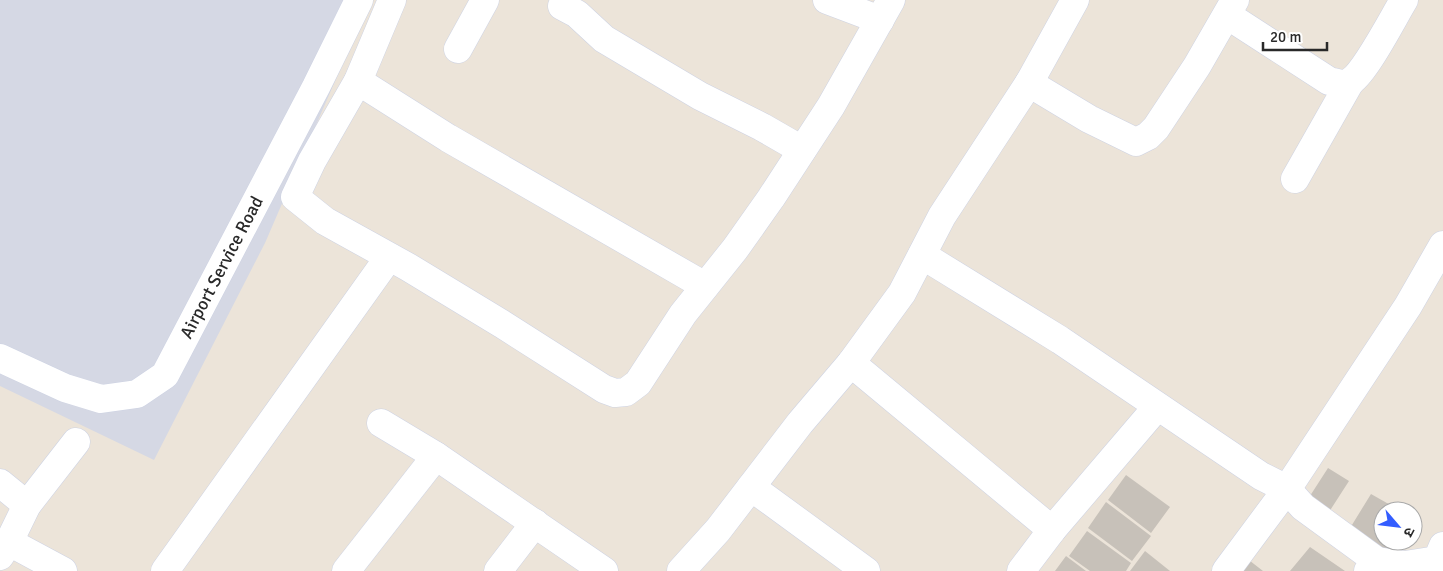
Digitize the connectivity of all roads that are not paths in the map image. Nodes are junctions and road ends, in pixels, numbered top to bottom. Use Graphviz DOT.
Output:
graph roads {
  1 [pos="359,0"];
  2 [pos="392,0"];
  3 [pos="485,0"];
  4 [pos="827,0"];
  5 [pos="1075,0"];
  6 [pos="1404,0"];
  7 [pos="562,6"];
  8 [pos="1231,8"];
  9 [pos="885,10"];
  10 [pos="458,49"];
  11 [pos="358,81"];
  12 [pos="1350,82"];
  13 [pos="1029,83"];
  14 [pos="802,150"];
  15 [pos="1295,179"];
  16 [pos="1443,244"];
  17 [pos="922,255"];
  18 [pos="390,257"];
  19 [pos="705,286"];
  20 [pos="0,358"];
  21 [pos="851,363"];
  22 [pos="1157,407"];
  23 [pos="381,423"];
  24 [pos="76,442"];
  25 [pos="436,456"];
  26 [pos="0,484"];
  27 [pos="751,487"];
  28 [pos="1287,489"];
  29 [pos="27,506"];
  30 [pos="535,523"];
  31 [pos="1052,530"];
  32 [pos="5,549"];
  33 [pos="1441,558"];
  34 [pos="1373,566"];
  35 [pos="63,571"];
  36 [pos="165,571"];
  37 [pos="346,571"];
  38 [pos="498,571"];
  39 [pos="604,571"];
  40 [pos="681,571"];
  41 [pos="866,571"];
  42 [pos="1021,571"];
  43 [pos="1226,571"];
  1 -- 20 [label="street, Airport Service Road"];
  2 -- 11 [label="street"];
  3 -- 10 [label="street"];
  4 -- 9 [label="street"];
  5 -- 13 [label="street"];
  6 -- 12 [label="street"];
  7 -- 14 [label="street"];
  8 -- 12 [label="street"];
  8 -- 13 [label="street"];
  9 -- 14 [label="street"];
  11 -- 18 [label="street"];
  11 -- 19 [label="street"];
  12 -- 15 [label="street"];
  13 -- 17 [label="street"];
  14 -- 19 [label="street"];
  16 -- 28 [label="street"];
  17 -- 21 [label="street"];
  17 -- 22 [label="street"];
  18 -- 19 [label="street"];
  18 -- 36 [label="street"];
  21 -- 27 [label="street"];
  21 -- 31 [label="street"];
  22 -- 28 [label="street"];
  22 -- 31 [label="street"];
  23 -- 25 [label="street"];
  24 -- 29 [label="street"];
  25 -- 30 [label="street"];
  25 -- 37 [label="street"];
  26 -- 29 [label="street"];
  27 -- 40 [label="street"];
  27 -- 41 [label="street"];
  28 -- 34 [label="street"];
  28 -- 43 [label="street"];
  29 -- 32 [label="street"];
  30 -- 38 [label="street"];
  30 -- 39 [label="street"];
  31 -- 42 [label="street"];
  32 -- 35 [label="street"];
  33 -- 34 [label="street"];
}
